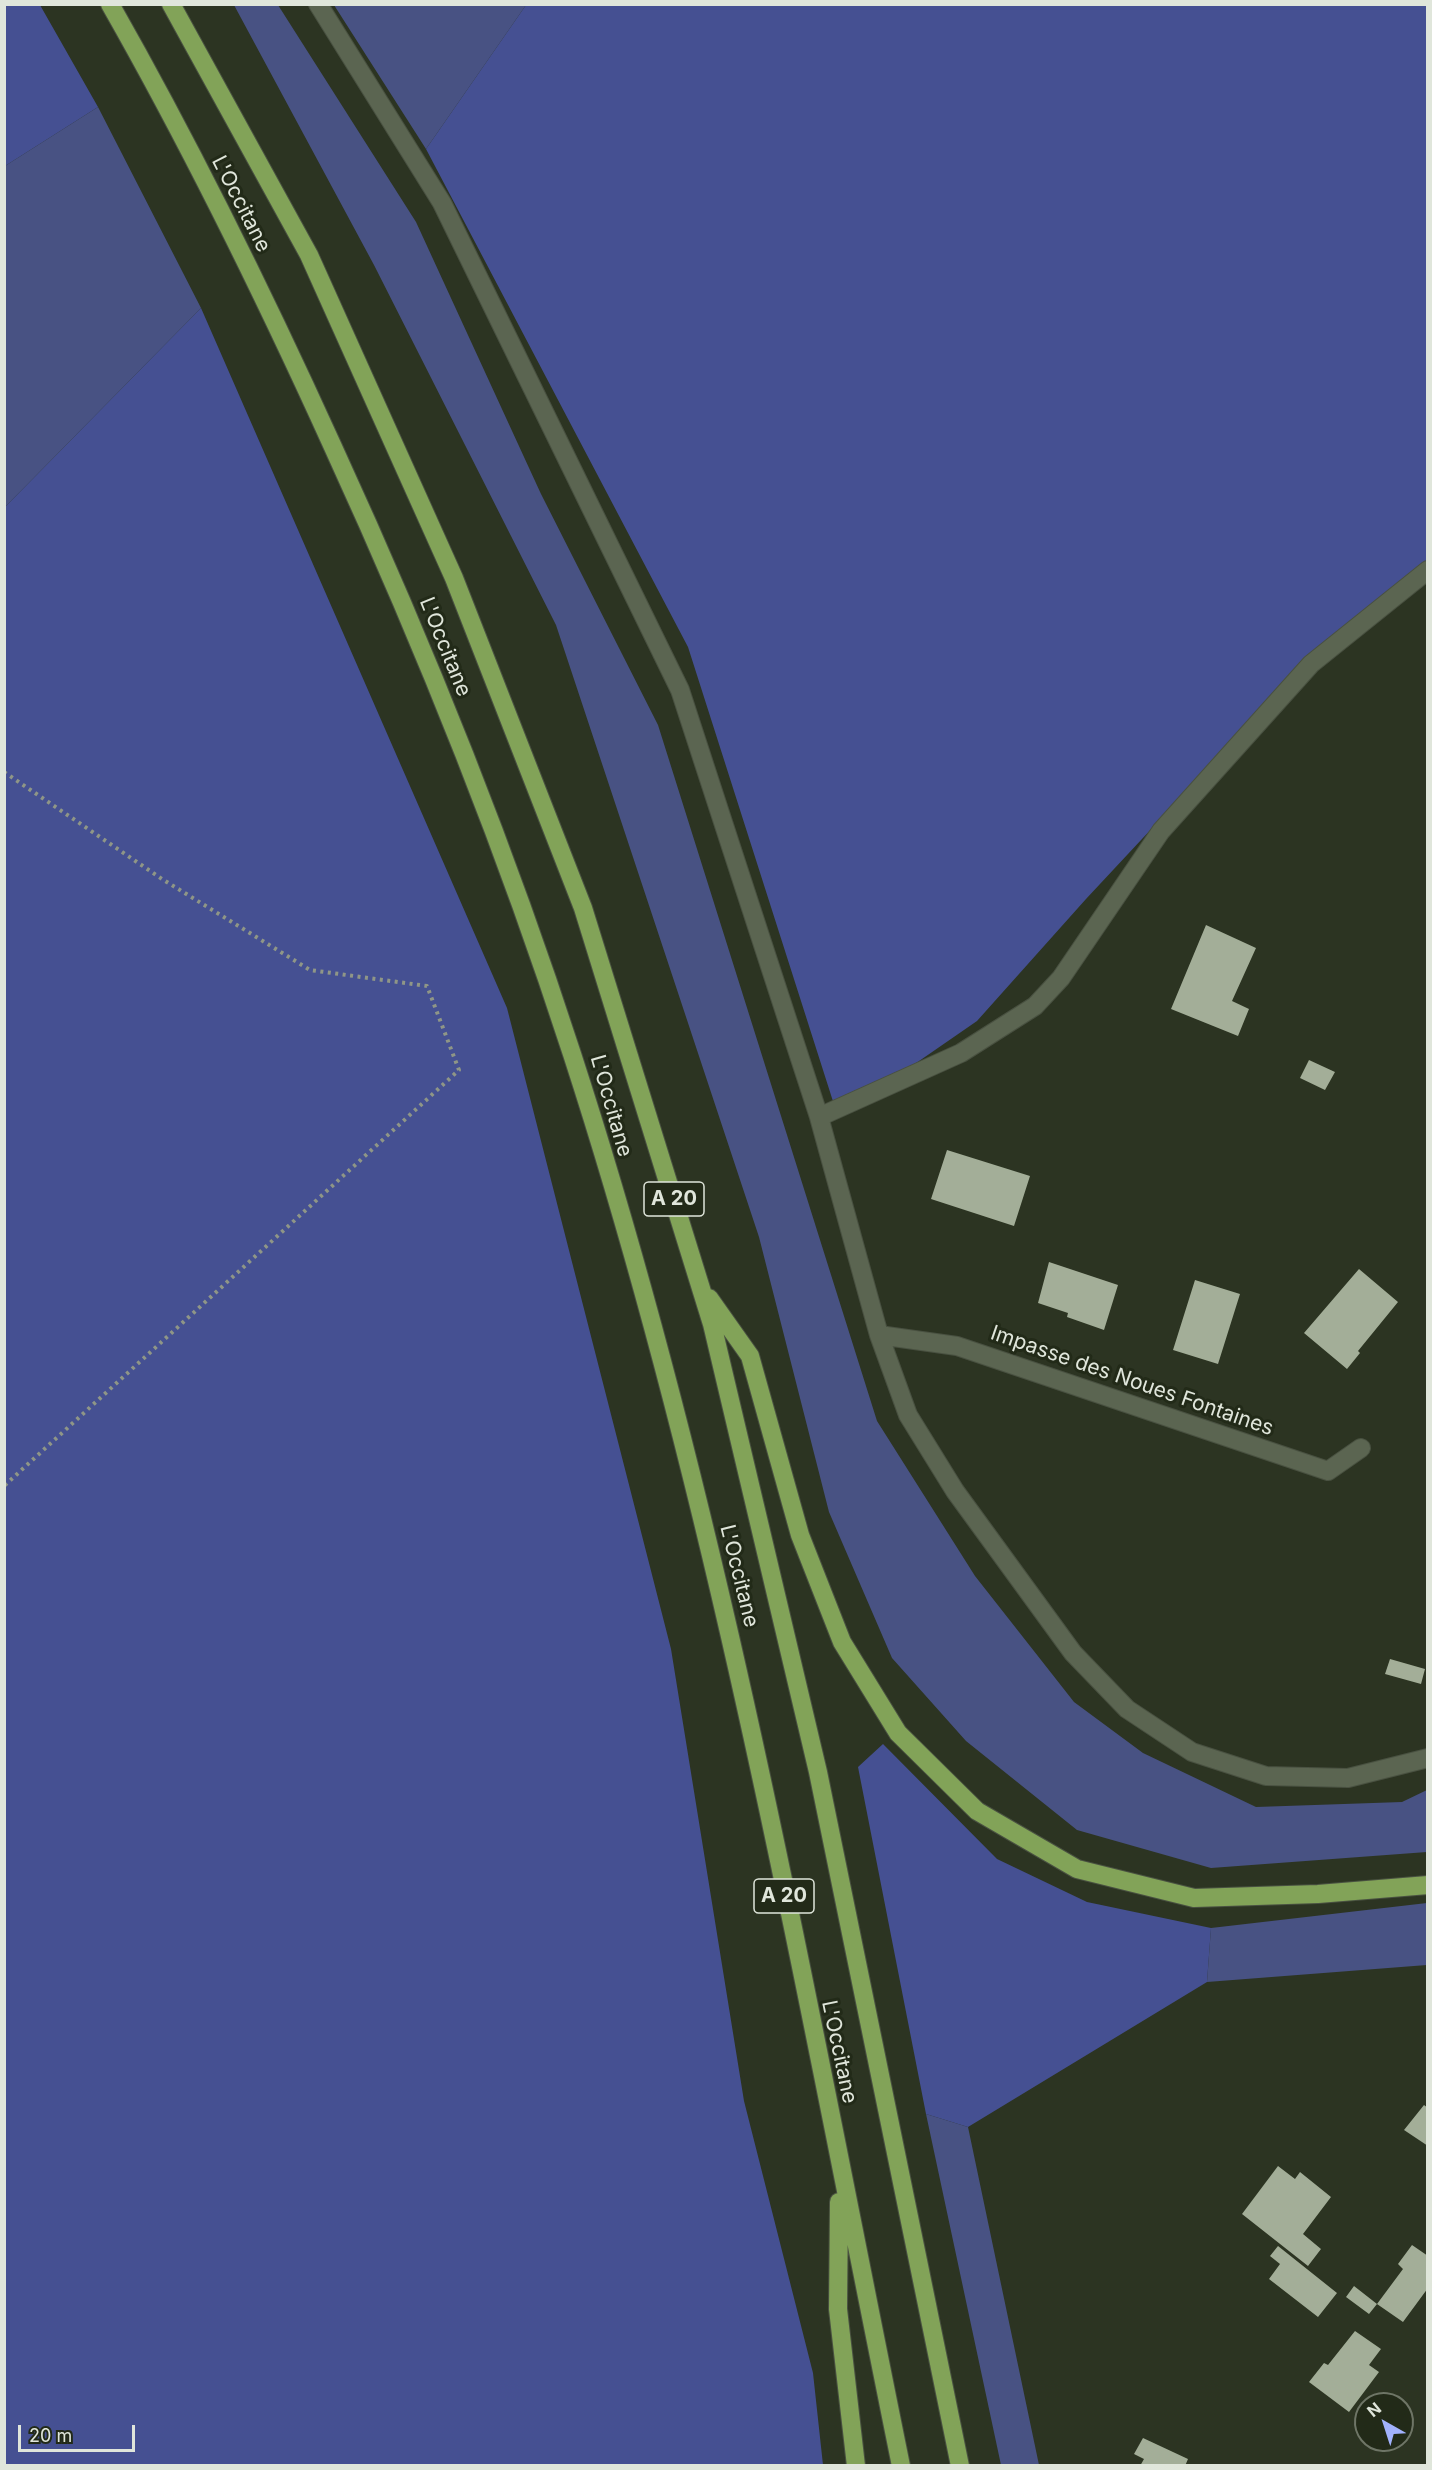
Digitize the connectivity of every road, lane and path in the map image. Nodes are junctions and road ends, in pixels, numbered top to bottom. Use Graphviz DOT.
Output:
graph roads {
  1 [pos="110,4"];
  2 [pos="171,4"];
  3 [pos="318,4"];
  4 [pos="1428,570"];
  5 [pos="4,772"];
  6 [pos="819,1117"];
  7 [pos="701,1286"];
  8 [pos="879,1335"];
  9 [pos="1361,1448"];
  10 [pos="4,1486"];
  11 [pos="1428,1758"];
  12 [pos="1428,1885"];
  13 [pos="840,2167"];
  14 [pos="856,2466"];
  15 [pos="901,2466"];
  16 [pos="960,2466"];
  1 -- 13 [label="highway, L'Occitane / A 20"];
  2 -- 7 [label="highway, L'Occitane / A 20"];
  3 -- 6 [label="street"];
  4 -- 6 [label="street"];
  5 -- 10 [label="path"];
  6 -- 8 [label="street"];
  7 -- 12 [label="highway"];
  7 -- 16 [label="highway, L'Occitane / A 20"];
  8 -- 9 [label="street, Impasse des Noues Fontaines"];
  8 -- 11 [label="street"];
  13 -- 14 [label="highway"];
  13 -- 15 [label="highway, L'Occitane / A 20"];
}
